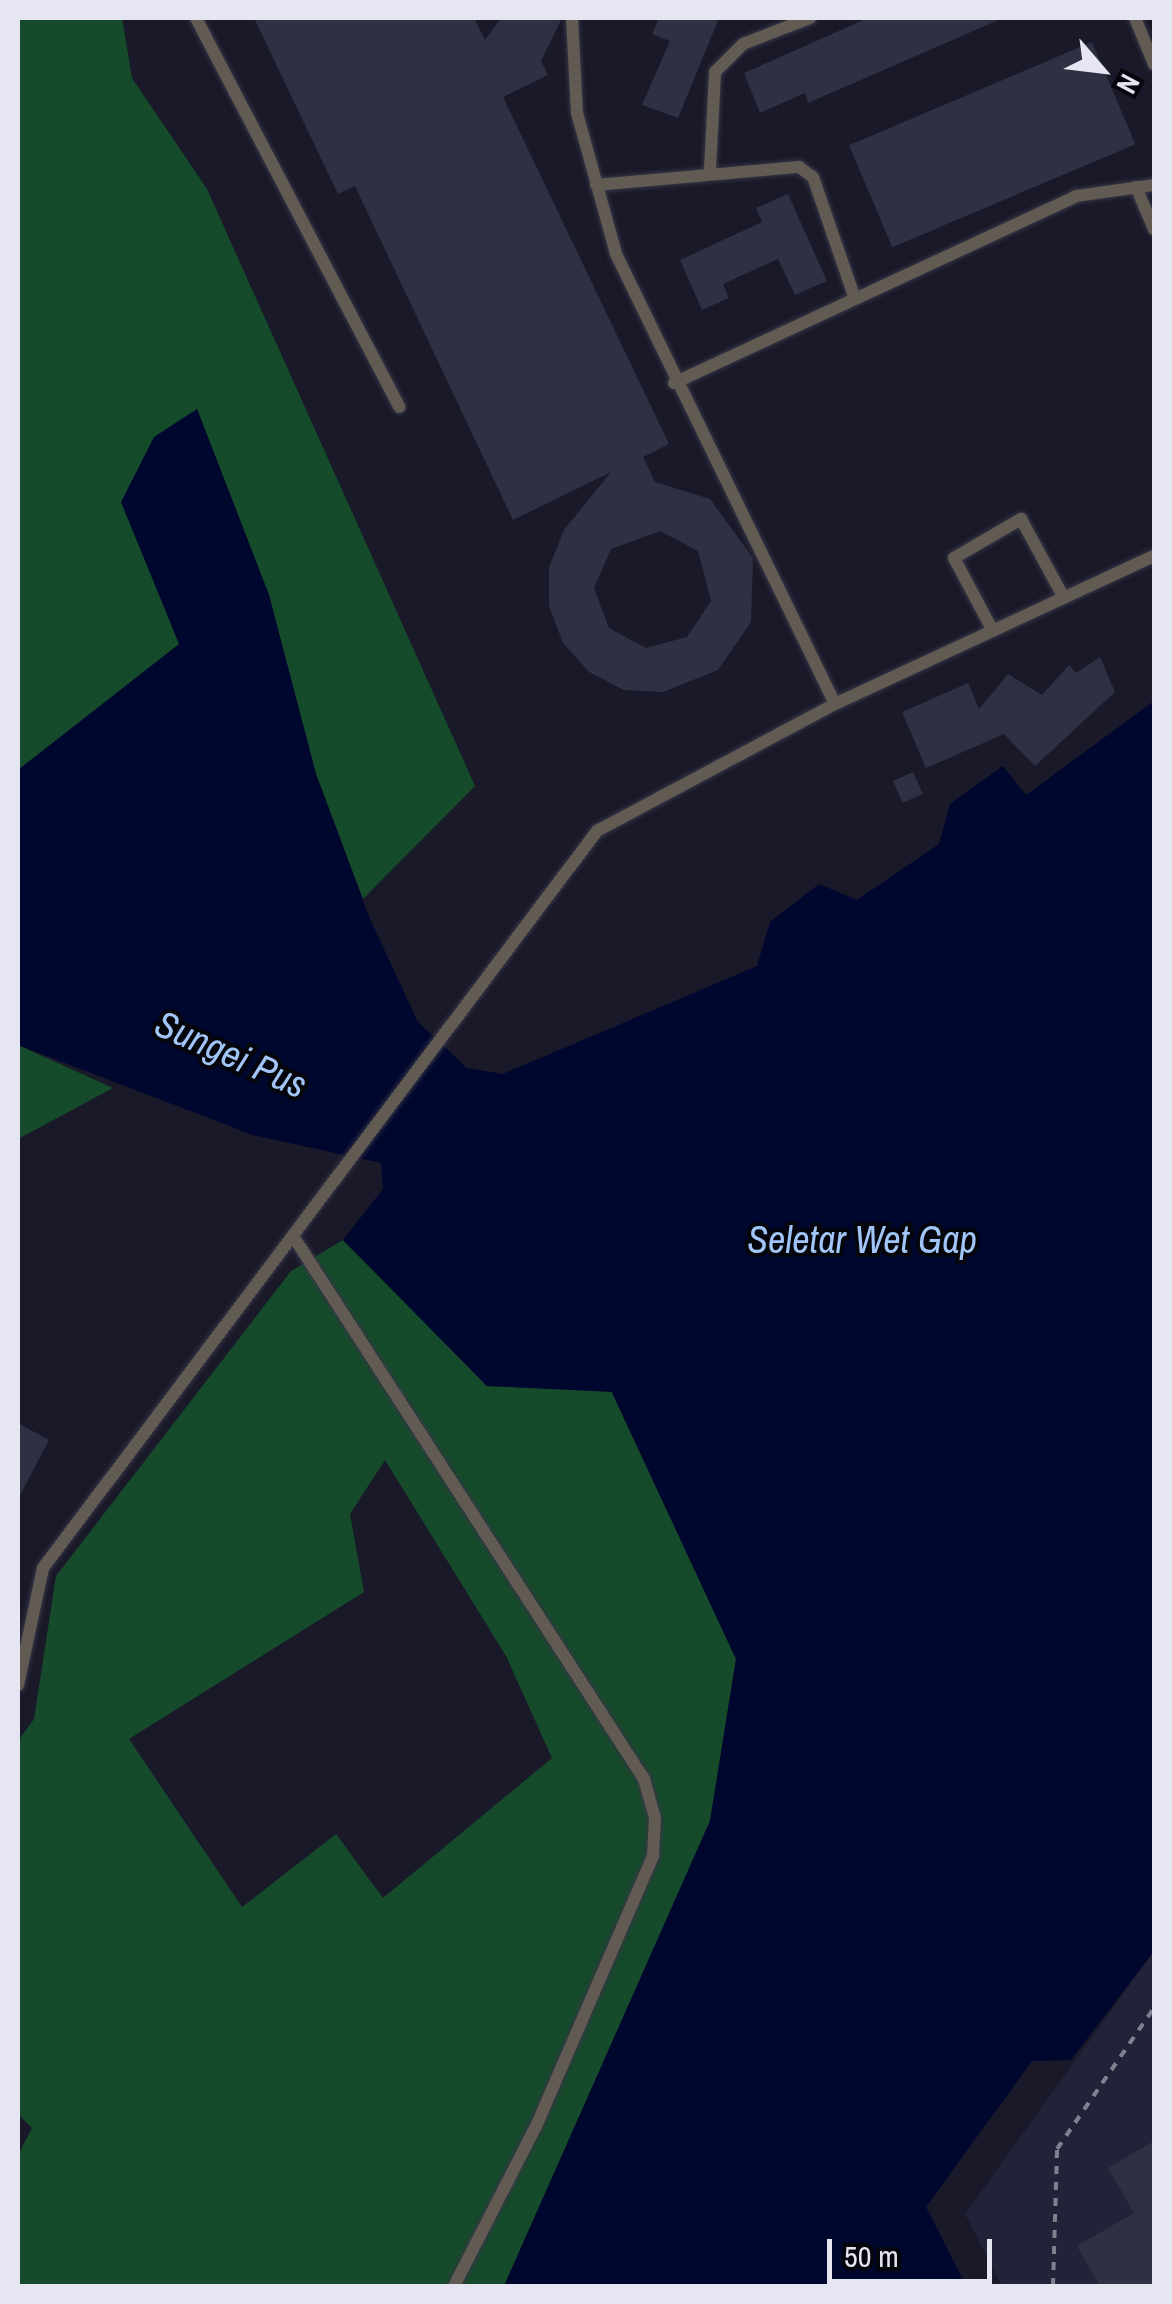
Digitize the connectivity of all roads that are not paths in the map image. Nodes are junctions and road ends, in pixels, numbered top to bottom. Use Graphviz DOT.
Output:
graph roads {
  1 [pos="196,18"];
  2 [pos="572,18"];
  3 [pos="810,18"];
  4 [pos="1135,18"];
  5 [pos="1154,64"];
  6 [pos="710,169"];
  7 [pos="596,185"];
  8 [pos="1154,186"];
  9 [pos="1136,187"];
  10 [pos="1154,230"];
  11 [pos="853,293"];
  12 [pos="674,382"];
  13 [pos="399,408"];
  14 [pos="1154,556"];
  15 [pos="1064,598"];
  16 [pos="994,631"];
  17 [pos="835,704"];
  18 [pos="294,1236"];
  19 [pos="18,1685"];
  20 [pos="454,2286"];
  1 -- 13 [label="lane"];
  2 -- 7 [label="lane"];
  3 -- 6 [label="lane"];
  4 -- 5 [label="lane"];
  6 -- 7 [label="lane"];
  6 -- 11 [label="lane"];
  7 -- 12 [label="lane"];
  8 -- 9 [label="lane"];
  9 -- 10 [label="lane"];
  9 -- 11 [label="lane"];
  11 -- 12 [label="lane"];
  12 -- 17 [label="lane"];
  14 -- 15 [label="lane"];
  15 -- 16 [label="lane"];
  15 -- 16 [label="lane"];
  16 -- 17 [label="lane"];
  17 -- 18 [label="lane"];
  18 -- 19 [label="lane"];
  18 -- 20 [label="lane"];
}
